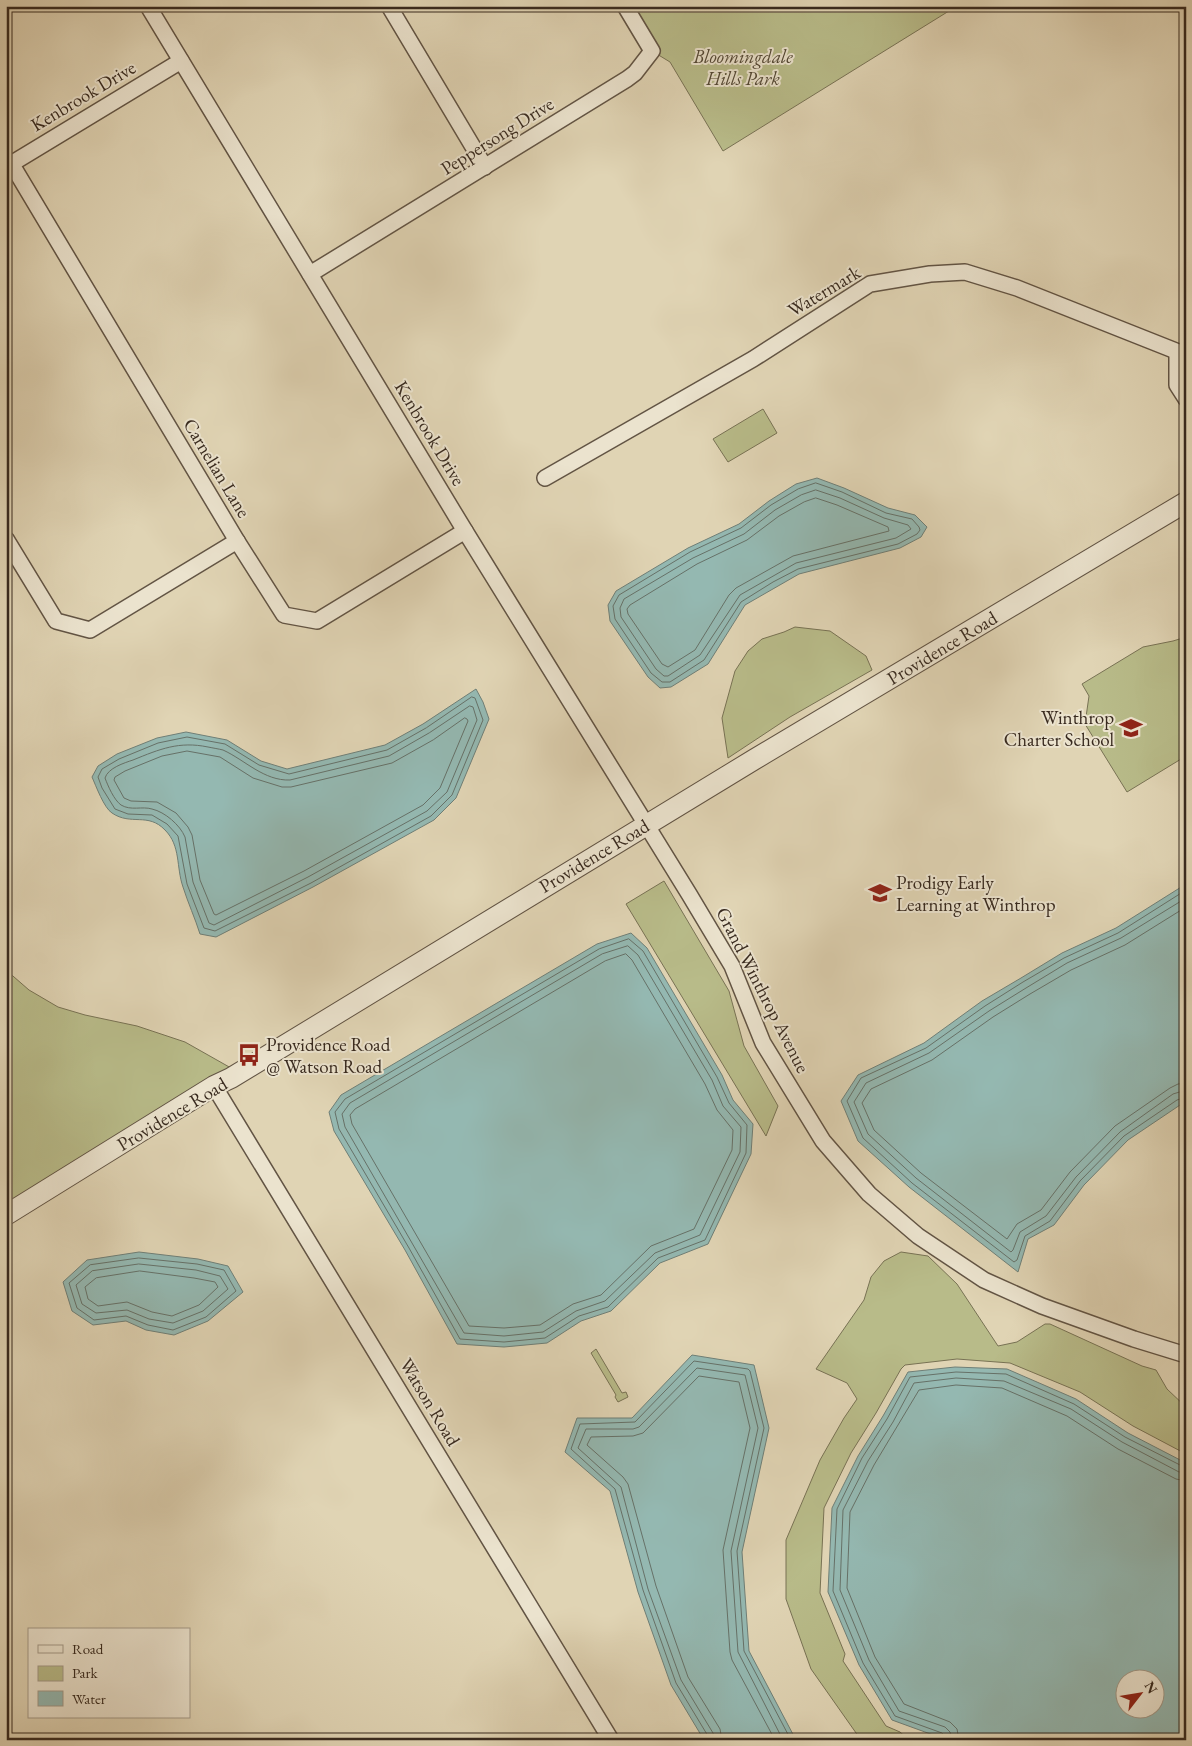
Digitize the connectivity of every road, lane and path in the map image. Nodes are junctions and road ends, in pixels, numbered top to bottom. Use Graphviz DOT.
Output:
graph roads {
  1 [pos="148,6"];
  2 [pos="389,6"];
  3 [pos="626,6"];
  4 [pos="181,61"];
  5 [pos="9,165"];
  6 [pos="485,167"];
  7 [pos="310,274"];
  8 [pos="1182,353"];
  9 [pos="1186,399"];
  10 [pos="545,478"];
  11 [pos="1186,502"];
  12 [pos="465,531"];
  13 [pos="6,539"];
  14 [pos="237,541"];
  15 [pos="646,824"];
  16 [pos="214,1086"];
  17 [pos="6,1215"];
  18 [pos="1186,1355"];
  19 [pos="611,1740"];
  1 -- 4 [label="street, Kenbrook Drive"];
  2 -- 6 [label="street"];
  3 -- 6 [label="street, Peppersong Drive"];
  4 -- 5 [label="street, Kenbrook Drive"];
  4 -- 7 [label="street, Kenbrook Drive"];
  5 -- 14 [label="street, Carnelian Lane"];
  6 -- 7 [label="street, Peppersong Drive"];
  7 -- 12 [label="street, Kenbrook Drive"];
  8 -- 9 [label="street"];
  8 -- 10 [label="street, Watermark"];
  11 -- 15 [label="street, Providence Road"];
  12 -- 14 [label="street, Carnelian Lane"];
  12 -- 15 [label="street, Kenbrook Drive"];
  13 -- 14 [label="street"];
  15 -- 16 [label="street, Providence Road"];
  15 -- 18 [label="street, Grand Winthrop Avenue"];
  16 -- 17 [label="street, Providence Road"];
  16 -- 19 [label="street, Watson Road"];
}
